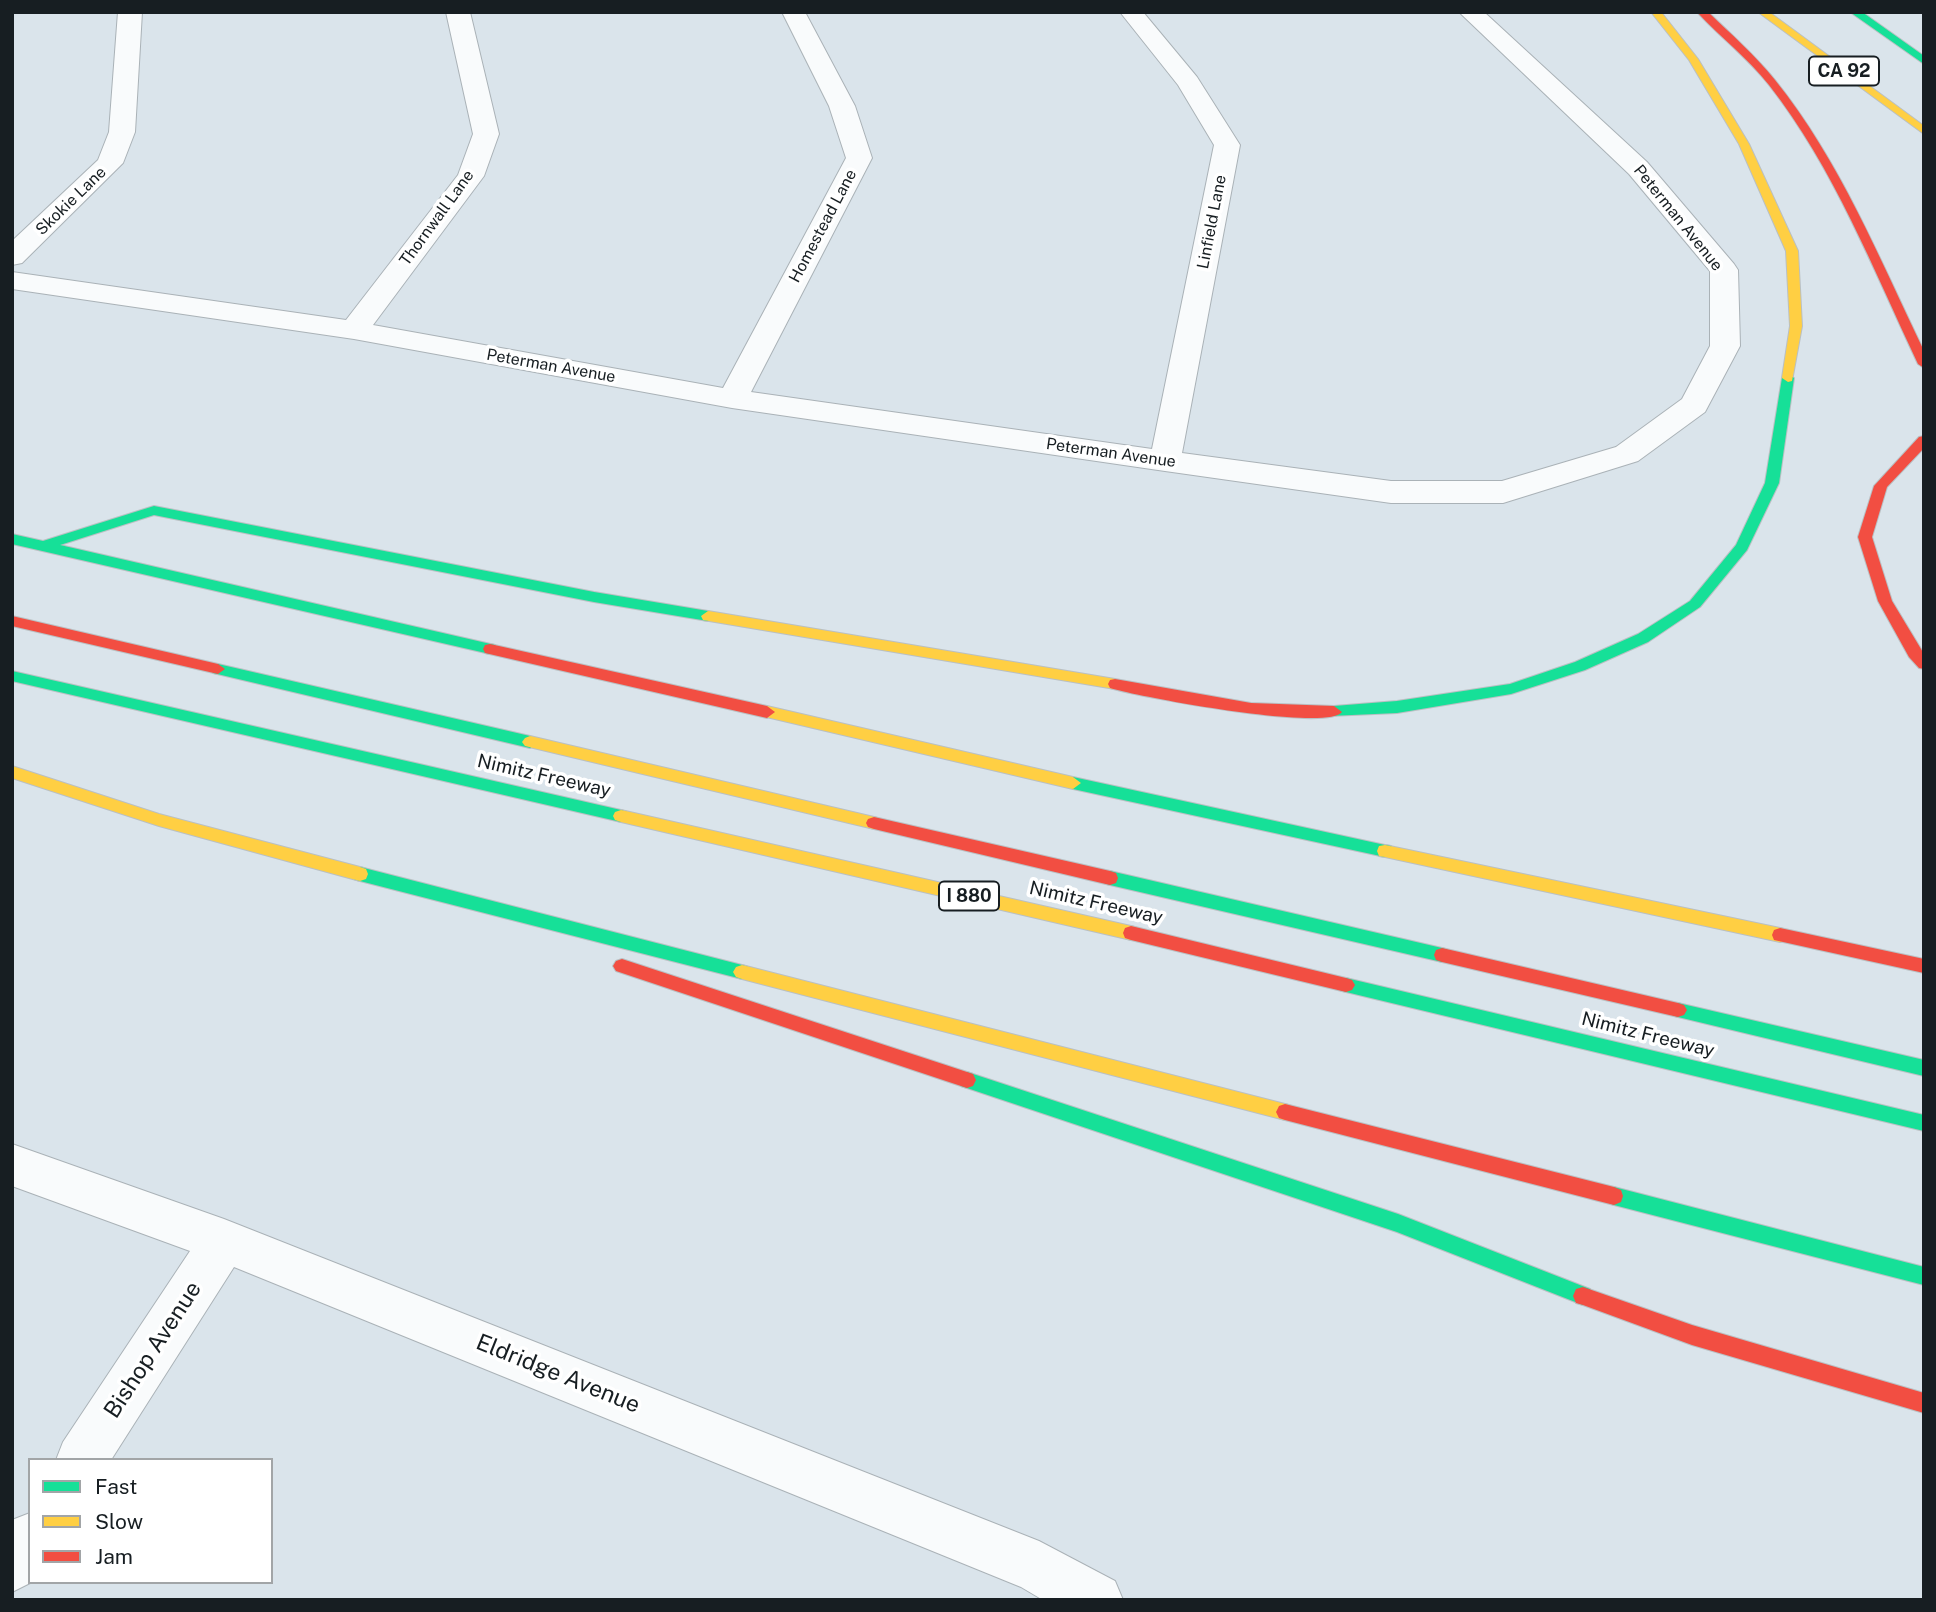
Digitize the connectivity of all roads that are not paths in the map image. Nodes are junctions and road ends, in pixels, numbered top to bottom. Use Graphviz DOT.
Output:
graph roads {
  1 [pos="130,12"];
  2 [pos="458,12"];
  3 [pos="793,12"];
  4 [pos="1131,12"];
  5 [pos="1470,12"];
  6 [pos="1657,12"];
  7 [pos="1702,12"];
  8 [pos="1763,12"];
  9 [pos="1855,12"];
  10 [pos="1900,44"];
  11 [pos="1924,56"];
  12 [pos="1924,61"];
  13 [pos="1924,131"];
  14 [pos="12,257"];
  15 [pos="12,280"];
  16 [pos="354,330"];
  17 [pos="1921,359"];
  18 [pos="732,399"];
  19 [pos="1924,440"];
  20 [pos="1165,461"];
  21 [pos="12,539"];
  22 [pos="44,546"];
  23 [pos="12,621"];
  24 [pos="1924,664"];
  25 [pos="12,676"];
  26 [pos="12,772"];
  27 [pos="428,892"];
  28 [pos="527,934"];
  29 [pos="606,960"];
  30 [pos="1924,967"];
  31 [pos="1924,1068"];
  32 [pos="1924,1123"];
  33 [pos="12,1165"];
  34 [pos="224,1241"];
  35 [pos="1924,1276"];
  36 [pos="1924,1403"];
  37 [pos="82,1458"];
  38 [pos="28,1542"];
  39 [pos="12,1566"];
  40 [pos="1096,1600"];
  1 -- 14 [label="street, Skokie Lane"];
  2 -- 16 [label="street, Thornwall Lane"];
  3 -- 18 [label="street, Homestead Lane"];
  4 -- 20 [label="street, Linfield Lane"];
  5 -- 20 [label="street, Peterman Avenue"];
  6 -- 22 [label="highway"];
  7 -- 17 [label="highway"];
  8 -- 13 [label="highway, CA 92"];
  9 -- 10 [label="highway, CA 92"];
  10 -- 11 [label="highway"];
  10 -- 12 [label="highway, CA 92"];
  15 -- 16 [label="street, Peterman Avenue"];
  16 -- 18 [label="street, Peterman Avenue"];
  18 -- 20 [label="street, Peterman Avenue"];
  19 -- 24 [label="highway"];
  21 -- 22 [label="highway"];
  22 -- 30 [label="highway"];
  23 -- 31 [label="highway"];
  25 -- 32 [label="highway, Nimitz Freeway / I 880"];
  26 -- 27 [label="highway"];
  27 -- 28 [label="highway"];
  27 -- 35 [label="highway"];
  29 -- 36 [label="highway"];
  33 -- 34 [label="street, Eldridge Avenue"];
  34 -- 37 [label="street, Bishop Avenue"];
  34 -- 40 [label="street, Eldridge Avenue"];
  38 -- 39 [label="street"];
}
